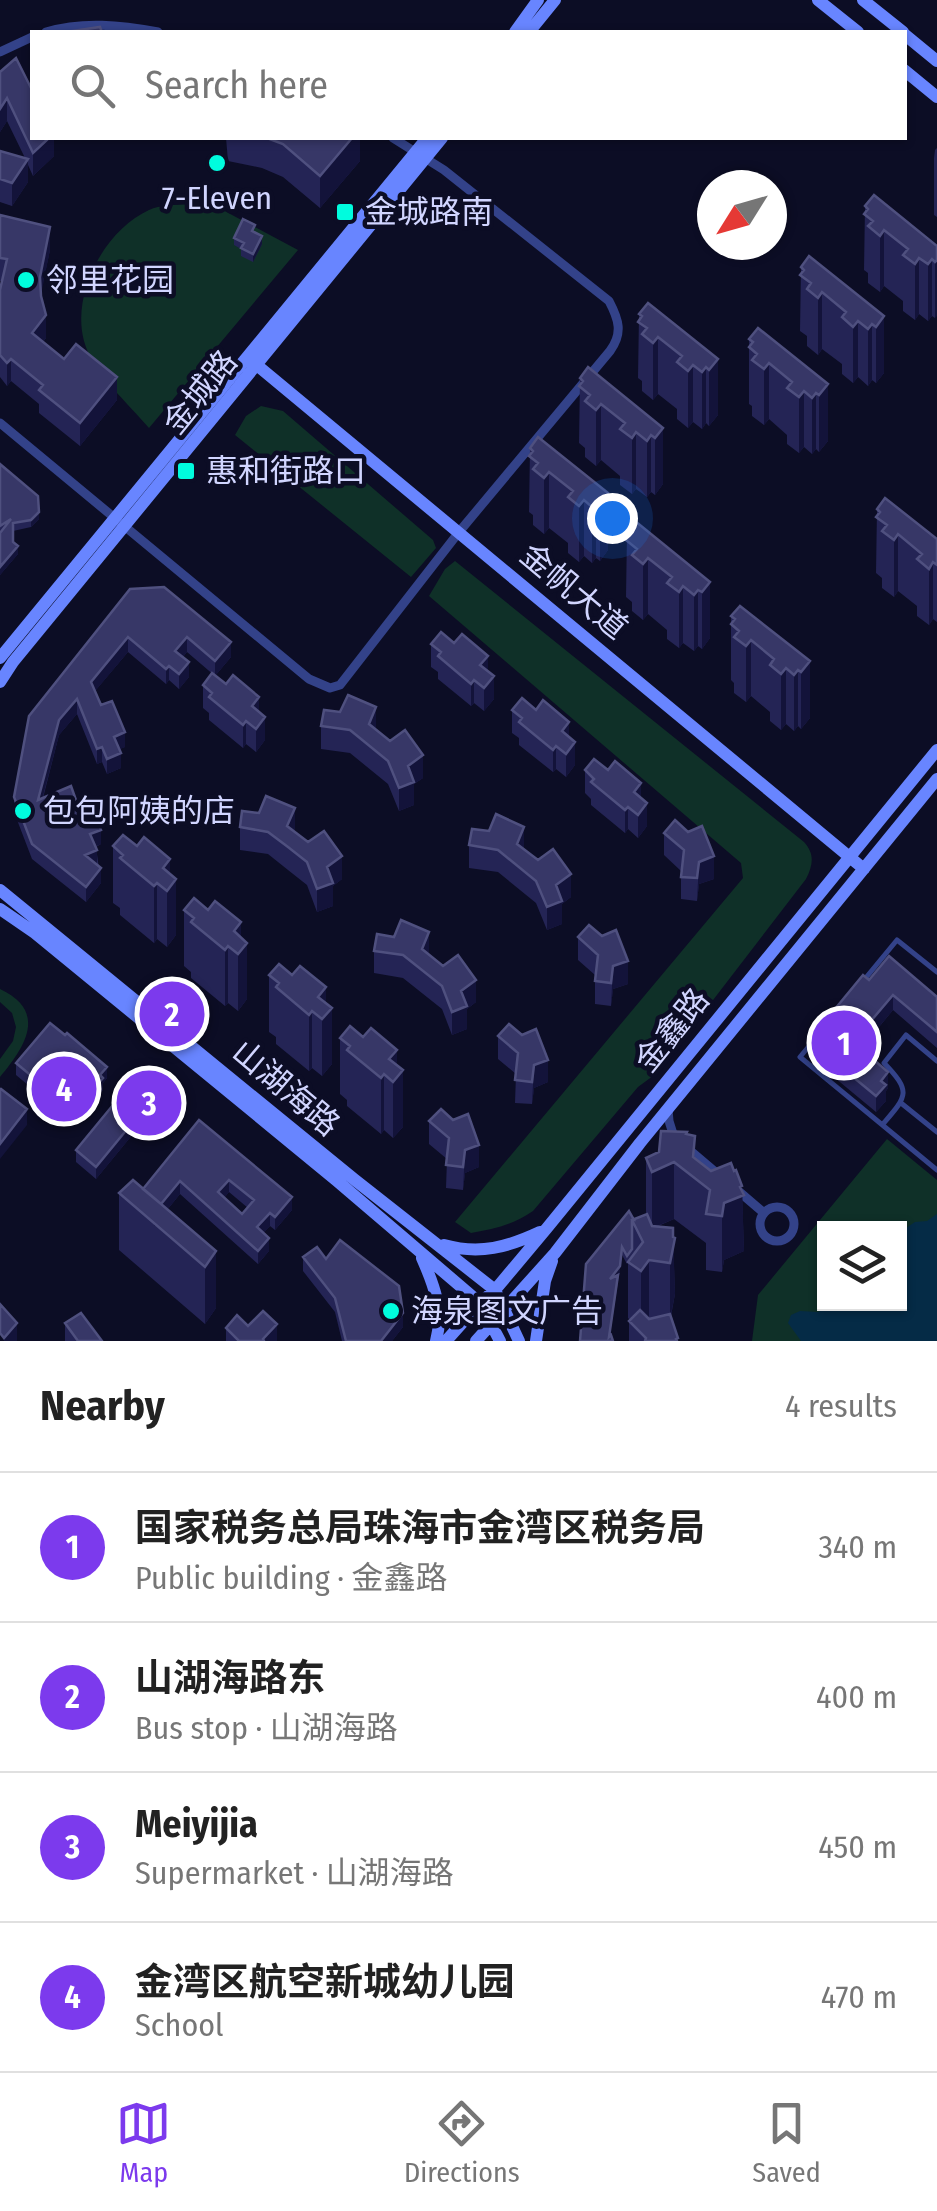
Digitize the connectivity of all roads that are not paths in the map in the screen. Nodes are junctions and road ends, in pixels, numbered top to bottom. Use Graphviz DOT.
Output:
graph roads {
  1 [pos="538,0"];
  2 [pos="555,0"];
  3 [pos="818,0"];
  4 [pos="863,0"];
  5 [pos="58,30"];
  6 [pos="147,30"];
  7 [pos="516,30"];
  8 [pos="531,30"];
  9 [pos="856,30"];
  10 [pos="900,30"];
  11 [pos="907,35"];
  12 [pos="30,38"];
  13 [pos="0,52"];
  14 [pos="937,60"];
  15 [pos="907,72"];
  16 [pos="937,97"];
  17 [pos="395,140"];
  18 [pos="426,140"];
  19 [pos="439,140"];
  20 [pos="420,155"];
  21 [pos="252,362"];
  22 [pos="0,423"];
  23 [pos="120,522"];
  24 [pos="459,532"];
  25 [pos="0,658"];
  26 [pos="0,682"];
  27 [pos="937,750"];
  28 [pos="937,779"];
  29 [pos="849,857"];
  30 [pos="864,869"];
  31 [pos="0,890"];
  32 [pos="0,909"];
  33 [pos="937,972"];
  34 [pos="860,984"];
  35 [pos="824,1028"];
  36 [pos="937,1061"];
  37 [pos="901,1103"];
  38 [pos="668,1109"];
  39 [pos="882,1125"];
  40 [pos="937,1132"];
  41 [pos="674,1137"];
  42 [pos="640,1142"];
  43 [pos="937,1170"];
  44 [pos="764,1213"];
  45 [pos="547,1228"];
  46 [pos="436,1243"];
  47 [pos="418,1251"];
  48 [pos="555,1253"];
  49 [pos="495,1290"];
  50 [pos="480,1303"];
  51 [pos="506,1310"];
  52 [pos="492,1322"];
  53 [pos="436,1341"];
  54 [pos="446,1341"];
  55 [pos="476,1341"];
  56 [pos="500,1341"];
  57 [pos="519,1341"];
  58 [pos="536,1341"];
  1 -- 7 [label="street"];
  2 -- 8 [label="street"];
  3 -- 9 [label="street"];
  4 -- 10 [label="street"];
  5 -- 6 [label="street"];
  11 -- 14 [label="street"];
  12 -- 13 [label="street"];
  15 -- 16 [label="street"];
  17 -- 20 [label="street"];
  18 -- 20 [label="street, 金城路"];
  19 -- 20 [label="street, 金城路"];
  20 -- 21 [label="street, 金城路"];
  20 -- 24 [label="street"];
  21 -- 23 [label="street, 金城路"];
  21 -- 24 [label="street, 金帆大道"];
  22 -- 23 [label="street"];
  23 -- 24 [label="street"];
  23 -- 25 [label="street, 金城路"];
  23 -- 26 [label="street, 金城路"];
  24 -- 29 [label="street, 金帆大道"];
  27 -- 29 [label="street, 金鑫路"];
  28 -- 30 [label="street, 金鑫路"];
  29 -- 30 [label="street, 金帆大道"];
  29 -- 45 [label="street, 金鑫路"];
  30 -- 38 [label="street, 金鑫路"];
  31 -- 46 [label="street, 山湖海路"];
  32 -- 47 [label="street, 山湖海路"];
  33 -- 34 [label="lane"];
  35 -- 39 [label="lane"];
  36 -- 37 [label="lane"];
  37 -- 39 [label="lane"];
  37 -- 40 [label="lane"];
  38 -- 41 [label="street"];
  38 -- 42 [label="street, 金鑫路"];
  39 -- 43 [label="lane"];
  41 -- 42 [label="street"];
  41 -- 44 [label="street"];
  42 -- 48 [label="street, 金鑫路"];
  45 -- 46 [label="street"];
  45 -- 49 [label="street, 金鑫路"];
  46 -- 49 [label="street, 山湖海路"];
  47 -- 50 [label="street, 山湖海路"];
  47 -- 53 [label="street"];
  48 -- 51 [label="street, 金鑫路"];
  48 -- 58 [label="street"];
  49 -- 50 [label="street, 金鑫路"];
  49 -- 51 [label="street, 山湖海路"];
  50 -- 52 [label="street, 山湖海路"];
  50 -- 54 [label="street, 金鑫路"];
  51 -- 52 [label="street, 金鑫路"];
  51 -- 57 [label="street, 山湖海路"];
  52 -- 55 [label="street, 金鑫路"];
  52 -- 56 [label="street, 山湖海路"];
}
